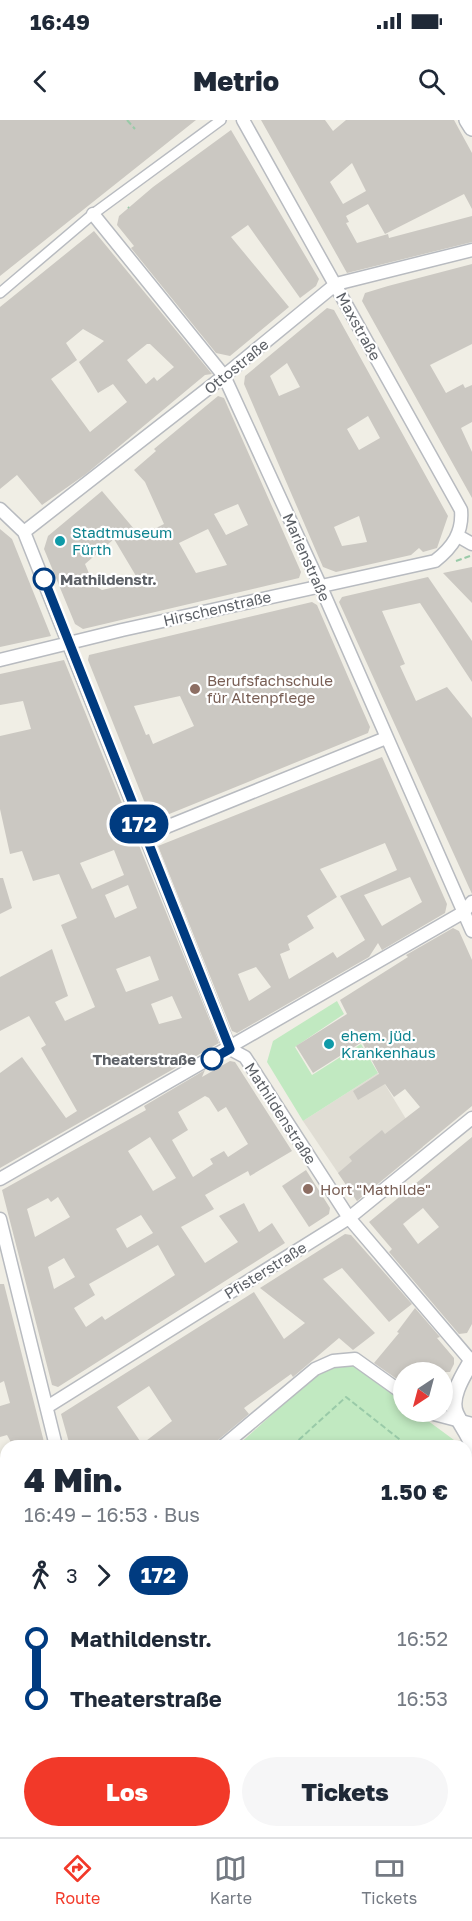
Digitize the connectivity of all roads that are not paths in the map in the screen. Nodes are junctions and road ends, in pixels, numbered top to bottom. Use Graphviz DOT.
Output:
graph roads {
  1 [pos="221,120"];
  2 [pos="243,120"];
  3 [pos="467,120"];
  4 [pos="472,129"];
  5 [pos="93,214"];
  6 [pos="472,250"];
  7 [pos="336,284"];
  8 [pos="0,293"];
  9 [pos="224,376"];
  10 [pos="0,509"];
  11 [pos="24,532"];
  12 [pos="458,536"];
  13 [pos="472,544"];
  14 [pos="320,585"];
  15 [pos="68,643"];
  16 [pos="0,660"];
  17 [pos="386,738"];
  18 [pos="144,836"];
  19 [pos="472,902"];
  20 [pos="464,912"];
  21 [pos="472,931"];
  22 [pos="230,1049"];
  23 [pos="472,1118"];
  24 [pos="0,1179"];
  25 [pos="349,1218"];
  26 [pos="0,1219"];
  27 [pos="472,1361"];
  28 [pos="393,1387"];
  29 [pos="47,1407"];
  30 [pos="467,1423"];
  31 [pos="55,1440"];
  32 [pos="230,1440"];
  33 [pos="471,1440"];
  1 -- 5 [label="street"];
  2 -- 7 [label="street, Maxstraße"];
  3 -- 4 [label="street"];
  5 -- 8 [label="street"];
  5 -- 9 [label="street, Marienstraße"];
  6 -- 7 [label="street, Ottostraße"];
  7 -- 9 [label="street, Ottostraße"];
  7 -- 12 [label="street, Maxstraße"];
  9 -- 11 [label="street, Ottostraße"];
  9 -- 14 [label="street, Marienstraße"];
  10 -- 11 [label="street, Mathildenstraße"];
  11 -- 15 [label="street, Mathildenstraße"];
  12 -- 13 [label="street"];
  12 -- 14 [label="street, Hirschenstraße"];
  14 -- 15 [label="street, Hirschenstraße"];
  14 -- 17 [label="street, Marienstraße"];
  15 -- 16 [label="street, Hirschenstraße"];
  15 -- 18 [label="street, Mathildenstraße"];
  17 -- 18 [label="street"];
  17 -- 20 [label="street, Marienstraße"];
  18 -- 22 [label="street, Mathildenstraße"];
  19 -- 20 [label="street"];
  20 -- 21 [label="street, Marienstraße"];
  20 -- 22 [label="street"];
  22 -- 24 [label="street"];
  22 -- 25 [label="street, Mathildenstraße"];
  23 -- 25 [label="street, Pfisterstraße"];
  25 -- 27 [label="street, Mathildenstraße"];
  25 -- 29 [label="street, Pfisterstraße"];
  26 -- 29 [label="street"];
  27 -- 30 [label="street"];
  28 -- 32 [label="street"];
  29 -- 31 [label="street"];
  30 -- 33 [label="street"];
}
